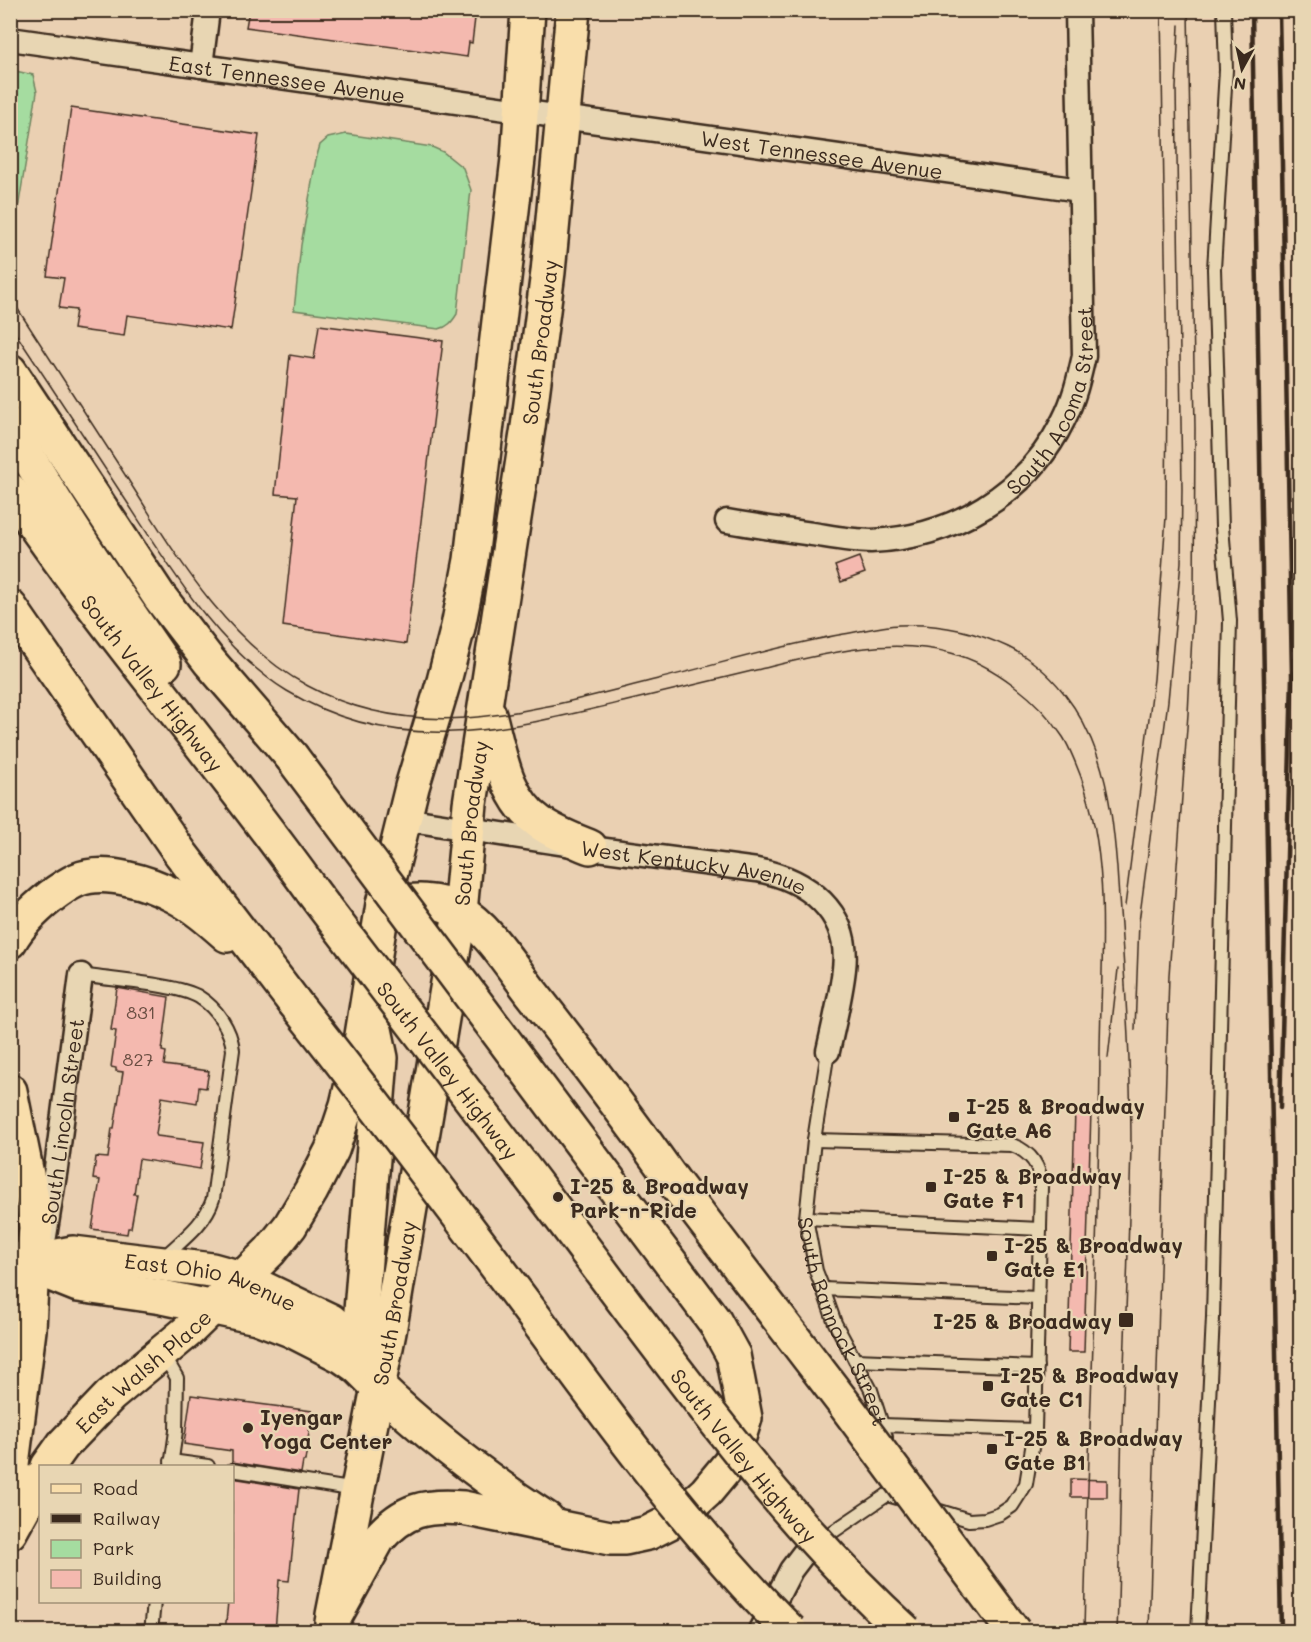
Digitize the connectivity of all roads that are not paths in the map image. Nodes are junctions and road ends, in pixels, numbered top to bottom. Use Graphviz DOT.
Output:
graph roads {
  1 [pos="208,10"];
  2 [pos="528,10"];
  3 [pos="573,10"];
  4 [pos="1077,10"];
  5 [pos="1224,10"];
  6 [pos="10,39"];
  7 [pos="201,66"];
  8 [pos="520,111"];
  9 [pos="564,117"];
  10 [pos="1080,190"];
  11 [pos="10,371"];
  12 [pos="10,425"];
  13 [pos="10,490"];
  14 [pos="727,521"];
  15 [pos="10,608"];
  16 [pos="486,703"];
  17 [pos="404,819"];
  18 [pos="468,828"];
  19 [pos="272,836"];
  20 [pos="590,847"];
  21 [pos="383,904"];
  22 [pos="460,912"];
  23 [pos="10,941"];
  24 [pos="81,975"];
  25 [pos="367,996"];
  26 [pos="294,1002"];
  27 [pos="828,1051"];
  28 [pos="10,1091"];
  29 [pos="814,1140"];
  30 [pos="10,1206"];
  31 [pos="806,1218"];
  32 [pos="1040,1229"];
  33 [pos="21,1260"];
  34 [pos="157,1263"];
  35 [pos="241,1278"];
  36 [pos="823,1289"];
  37 [pos="1038,1298"];
  38 [pos="213,1307"];
  39 [pos="163,1353"];
  40 [pos="855,1360"];
  41 [pos="1037,1367"];
  42 [pos="368,1376"];
  43 [pos="882,1425"];
  44 [pos="1035,1430"];
  45 [pos="171,1464"];
  46 [pos="49,1465"];
  47 [pos="234,1470"];
  48 [pos="10,1480"];
  49 [pos="39,1480"];
  50 [pos="357,1490"];
  51 [pos="887,1495"];
  52 [pos="561,1528"];
  53 [pos="10,1532"];
  54 [pos="807,1549"];
  55 [pos="154,1603"];
  56 [pos="331,1627"];
  57 [pos="151,1632"];
  58 [pos="759,1632"];
  59 [pos="791,1632"];
  60 [pos="906,1632"];
  61 [pos="1014,1632"];
  62 [pos="1198,1632"];
  1 -- 7 [label="street"];
  2 -- 8 [label="main road, South Broadway"];
  3 -- 9 [label="main road, South Broadway"];
  4 -- 10 [label="street, South Acoma Street"];
  5 -- 62 [label="lane"];
  6 -- 7 [label="street, East Tennessee Avenue"];
  7 -- 8 [label="street, East Tennessee Avenue"];
  8 -- 9 [label="street, East Tennessee Avenue"];
  8 -- 17 [label="main road, South Broadway"];
  9 -- 10 [label="street, West Tennessee Avenue"];
  9 -- 16 [label="main road, South Broadway"];
  10 -- 14 [label="street, South Acoma Street"];
  11 -- 52 [label="main road, bridge"];
  12 -- 19 [label="main road"];
  13 -- 19 [label="main road, South Valley Highway"];
  15 -- 26 [label="main road"];
  16 -- 18 [label="main road, South Broadway"];
  16 -- 20 [label="main road"];
  17 -- 18 [label="street, West Kentucky Avenue"];
  17 -- 21 [label="main road, South Broadway"];
  18 -- 20 [label="street, West Kentucky Avenue"];
  18 -- 22 [label="main road, South Broadway"];
  19 -- 60 [label="main road, South Valley Highway, bridge"];
  20 -- 27 [label="street, West Kentucky Avenue"];
  21 -- 22 [label="main road"];
  21 -- 25 [label="main road, South Broadway"];
  22 -- 42 [label="main road, South Broadway"];
  22 -- 61 [label="main road, bridge"];
  23 -- 26 [label="main road"];
  24 -- 33 [label="street, South Lincoln Street"];
  24 -- 34 [label="lane"];
  25 -- 35 [label="main road, South Broadway"];
  25 -- 42 [label="main road"];
  26 -- 59 [label="main road, bridge"];
  27 -- 29 [label="lane, South Bannock Street"];
  28 -- 33 [label="main road"];
  29 -- 31 [label="lane, South Bannock Street"];
  29 -- 32 [label="lane"];
  30 -- 33 [label="main road"];
  31 -- 32 [label="lane"];
  31 -- 36 [label="lane, South Bannock Street"];
  32 -- 37 [label="lane"];
  33 -- 34 [label="main road, East Ohio Avenue"];
  33 -- 38 [label="main road, East Ohio Avenue"];
  33 -- 48 [label="main road, South Lincoln Street"];
  34 -- 35 [label="main road, East Ohio Avenue"];
  35 -- 38 [label="main road, East Walsh Place"];
  35 -- 42 [label="main road, East Ohio Avenue"];
  36 -- 37 [label="lane"];
  36 -- 40 [label="lane, South Bannock Street"];
  37 -- 41 [label="lane"];
  38 -- 39 [label="main road, East Walsh Place"];
  38 -- 42 [label="main road, East Ohio Avenue"];
  39 -- 45 [label="lane"];
  39 -- 46 [label="main road, East Walsh Place"];
  40 -- 41 [label="lane"];
  40 -- 43 [label="lane, South Bannock Street"];
  41 -- 44 [label="lane"];
  42 -- 50 [label="main road, South Broadway"];
  42 -- 52 [label="main road"];
  43 -- 44 [label="lane"];
  43 -- 51 [label="lane, South Bannock Street"];
  44 -- 51 [label="lane"];
  47 -- 50 [label="lane"];
  49 -- 53 [label="main road"];
  50 -- 56 [label="main road, South Broadway"];
  51 -- 54 [label="lane"];
  52 -- 56 [label="main road"];
  54 -- 58 [label="street"];
  55 -- 57 [label="lane"];
}
